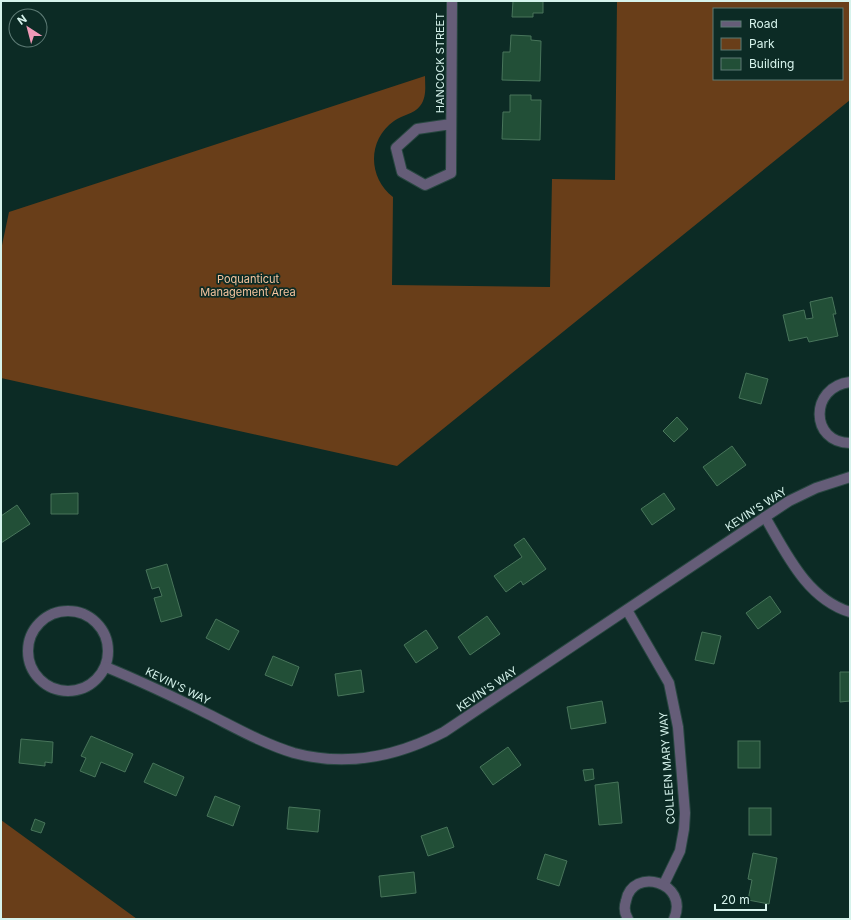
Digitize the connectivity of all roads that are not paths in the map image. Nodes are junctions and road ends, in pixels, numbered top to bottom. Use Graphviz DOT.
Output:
graph roads {
  1 [pos="452,1"];
  2 [pos="451,124"];
  3 [pos="850,382"];
  4 [pos="850,443"];
  5 [pos="850,477"];
  6 [pos="765,517"];
  7 [pos="627,610"];
  8 [pos="850,612"];
  9 [pos="106,667"];
  10 [pos="664,884"];
  11 [pos="628,919"];
  12 [pos="674,919"];
  1 -- 2 [label="street, HANCOCK STREET"];
  2 -- 2 [label="street, HANCOCK STREET"];
  3 -- 4 [label="street"];
  5 -- 6 [label="street, KEVIN'S WAY"];
  6 -- 7 [label="street, KEVIN'S WAY"];
  6 -- 8 [label="street"];
  7 -- 9 [label="street, KEVIN'S WAY"];
  7 -- 10 [label="street, COLLEEN MARY WAY"];
  9 -- 9 [label="street"];
  10 -- 11 [label="street"];
  10 -- 12 [label="street"];
}
